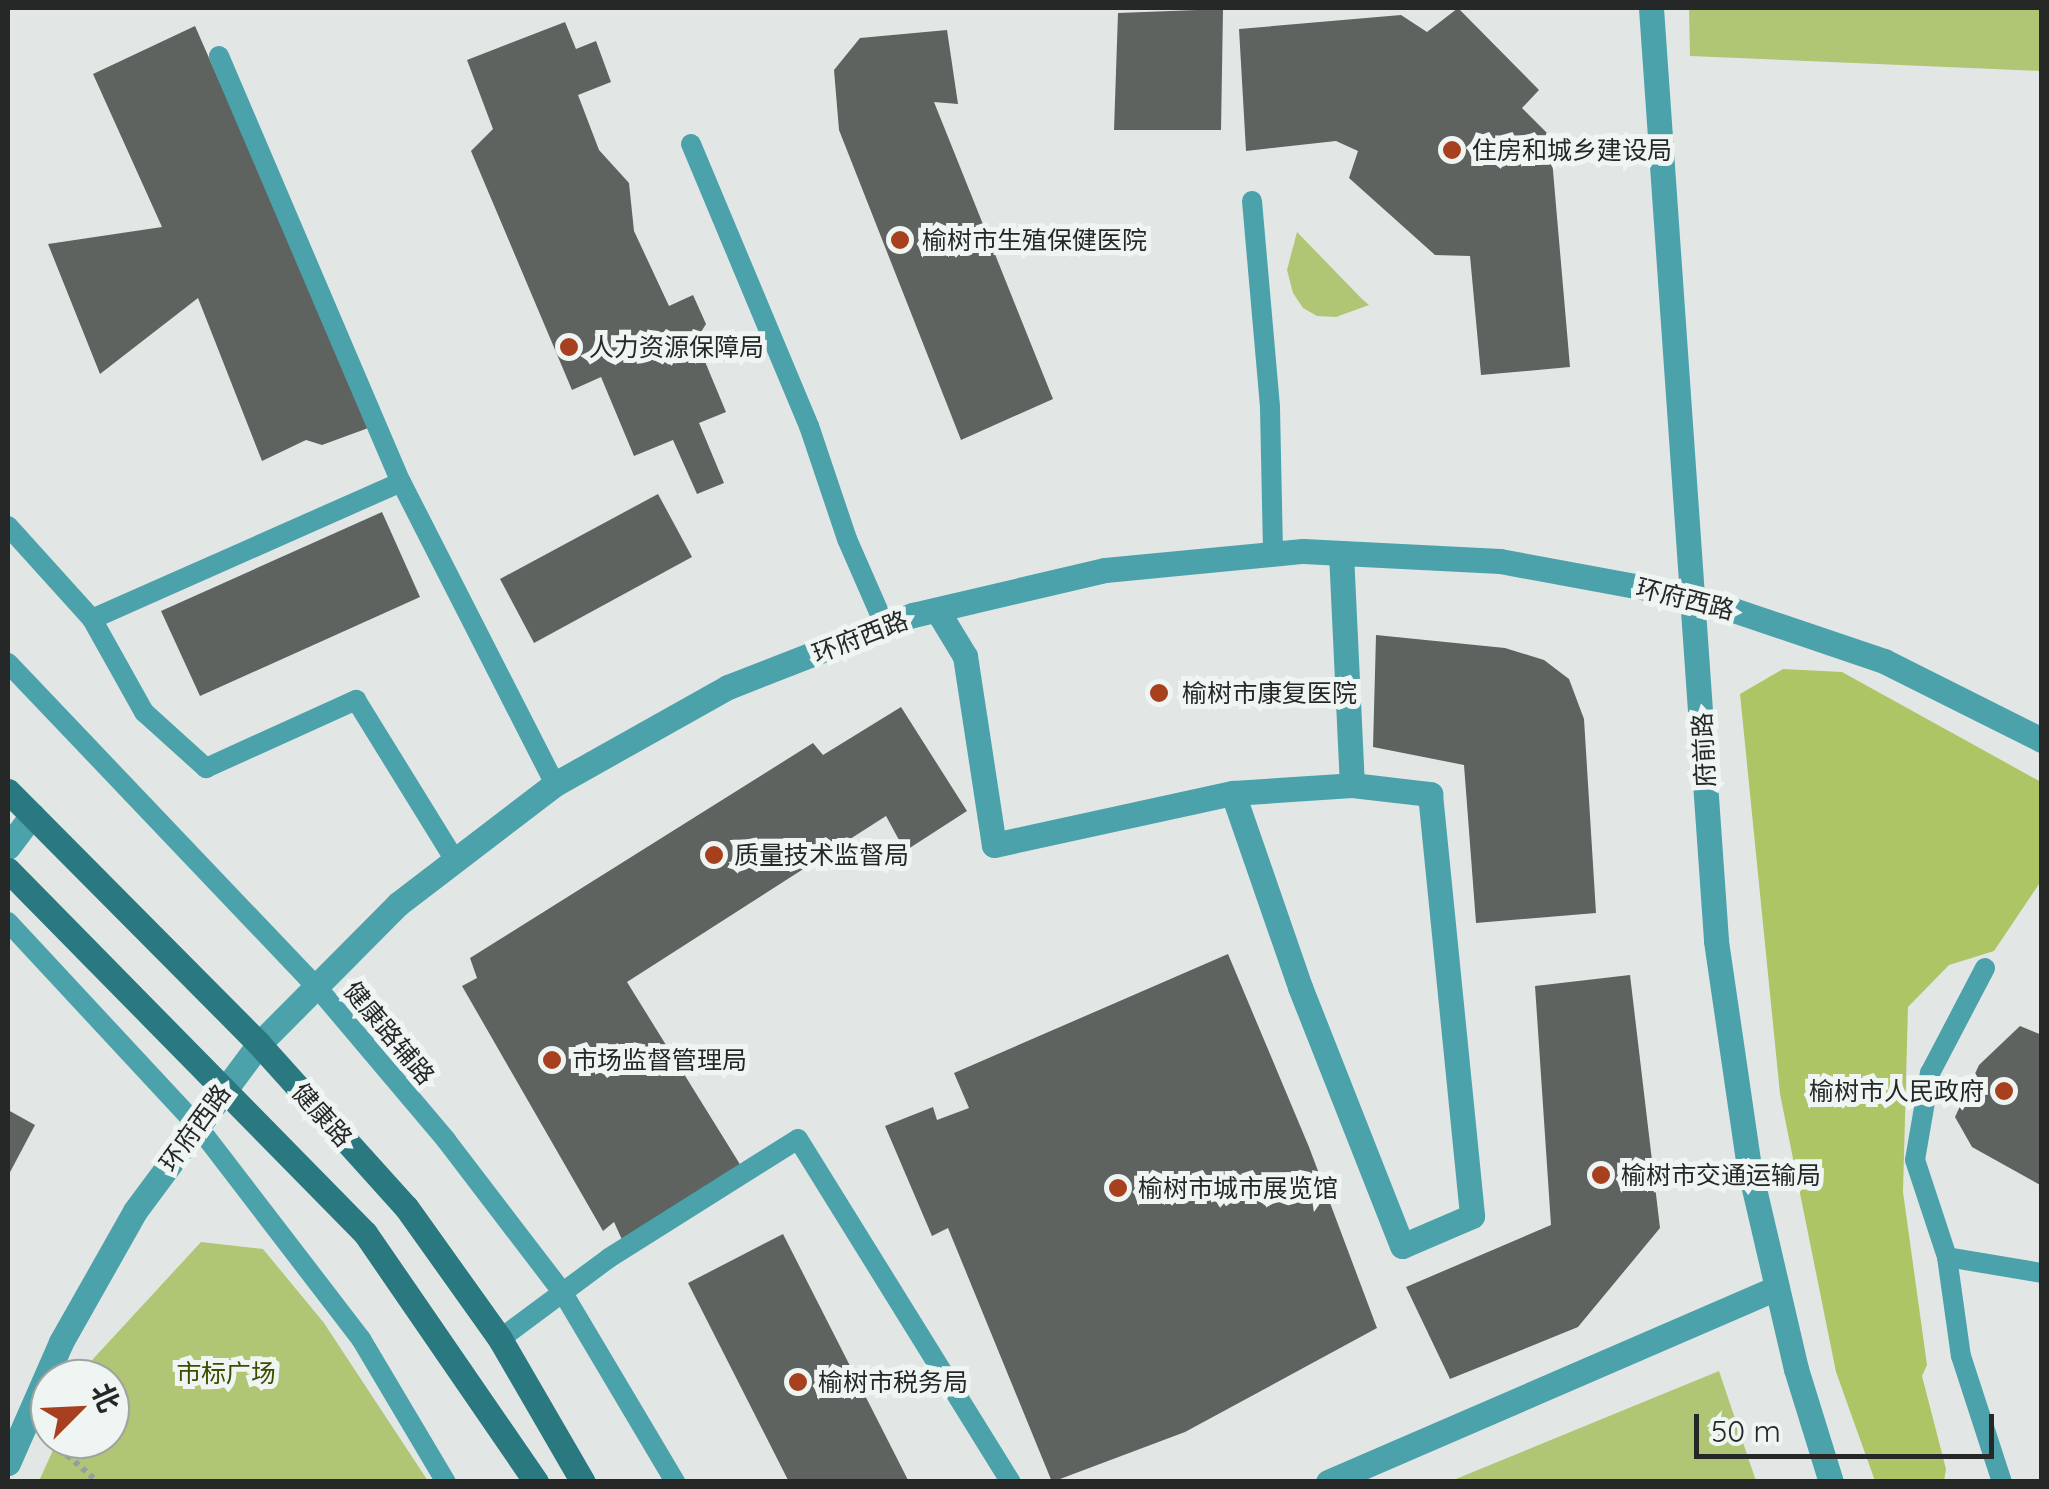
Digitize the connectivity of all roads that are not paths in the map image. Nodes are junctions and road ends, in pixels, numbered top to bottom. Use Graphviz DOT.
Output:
graph roads {
  1 [pos="1651,8"];
  2 [pos="219,56"];
  3 [pos="690,144"];
  4 [pos="1252,201"];
  5 [pos="402,482"];
  6 [pos="8,526"];
  7 [pos="1273,554"];
  8 [pos="1341,554"];
  9 [pos="1695,597"];
  10 [pos="937,610"];
  11 [pos="92,619"];
  12 [pos="885,626"];
  13 [pos="8,662"];
  14 [pos="2042,740"];
  15 [pos="555,784"];
  16 [pos="1352,785"];
  17 [pos="8,791"];
  18 [pos="1233,793"];
  19 [pos="32,816"];
  20 [pos="8,846"];
  21 [pos="455,860"];
  22 [pos="8,870"];
  23 [pos="8,922"];
  24 [pos="1985,968"];
  25 [pos="316,986"];
  26 [pos="258,1044"];
  27 [pos="222,1088"];
  28 [pos="196,1124"];
  29 [pos="1948,1257"];
  30 [pos="2042,1273"];
  31 [pos="1777,1288"];
  32 [pos="562,1293"];
  33 [pos="500,1339"];
  34 [pos="8,1463"];
  35 [pos="446,1482"];
  36 [pos="536,1482"];
  37 [pos="583,1482"];
  38 [pos="675,1482"];
  39 [pos="1010,1482"];
  40 [pos="1328,1482"];
  41 [pos="1831,1482"];
  42 [pos="2002,1482"];
  1 -- 9 [label="street, 府前路"];
  2 -- 5 [label="lane"];
  3 -- 12 [label="lane"];
  4 -- 7 [label="lane"];
  5 -- 11 [label="lane"];
  5 -- 15 [label="lane"];
  6 -- 11 [label="lane"];
  7 -- 8 [label="street, 环府西路"];
  7 -- 10 [label="street, 环府西路"];
  8 -- 9 [label="street, 环府西路"];
  8 -- 16 [label="street"];
  9 -- 14 [label="street, 环府西路"];
  9 -- 31 [label="street, 府前路"];
  10 -- 12 [label="street, 环府西路"];
  10 -- 18 [label="street"];
  11 -- 21 [label="lane"];
  12 -- 15 [label="street, 环府西路"];
  13 -- 25 [label="lane, 健康路辅路"];
  15 -- 21 [label="street, 环府西路"];
  16 -- 18 [label="street"];
  16 -- 18 [label="street"];
  17 -- 19 [label="main road, 健康路"];
  19 -- 20 [label="street"];
  19 -- 26 [label="main road, 健康路"];
  21 -- 25 [label="street, 环府西路"];
  22 -- 27 [label="main road, 健康路"];
  23 -- 28 [label="lane"];
  24 -- 29 [label="lane"];
  25 -- 26 [label="street, 环府西路"];
  25 -- 32 [label="lane, 健康路辅路"];
  26 -- 27 [label="street, 环府西路"];
  26 -- 33 [label="main road, 健康路"];
  27 -- 28 [label="street, 环府西路"];
  27 -- 36 [label="main road, 健康路"];
  28 -- 34 [label="street, 环府西路"];
  28 -- 35 [label="lane"];
  29 -- 30 [label="lane"];
  29 -- 42 [label="lane"];
  31 -- 40 [label="street"];
  31 -- 41 [label="street, 府前路"];
  32 -- 33 [label="lane"];
  32 -- 38 [label="lane, 健康路辅路"];
  32 -- 39 [label="lane"];
  33 -- 37 [label="main road, 健康路"];
}
